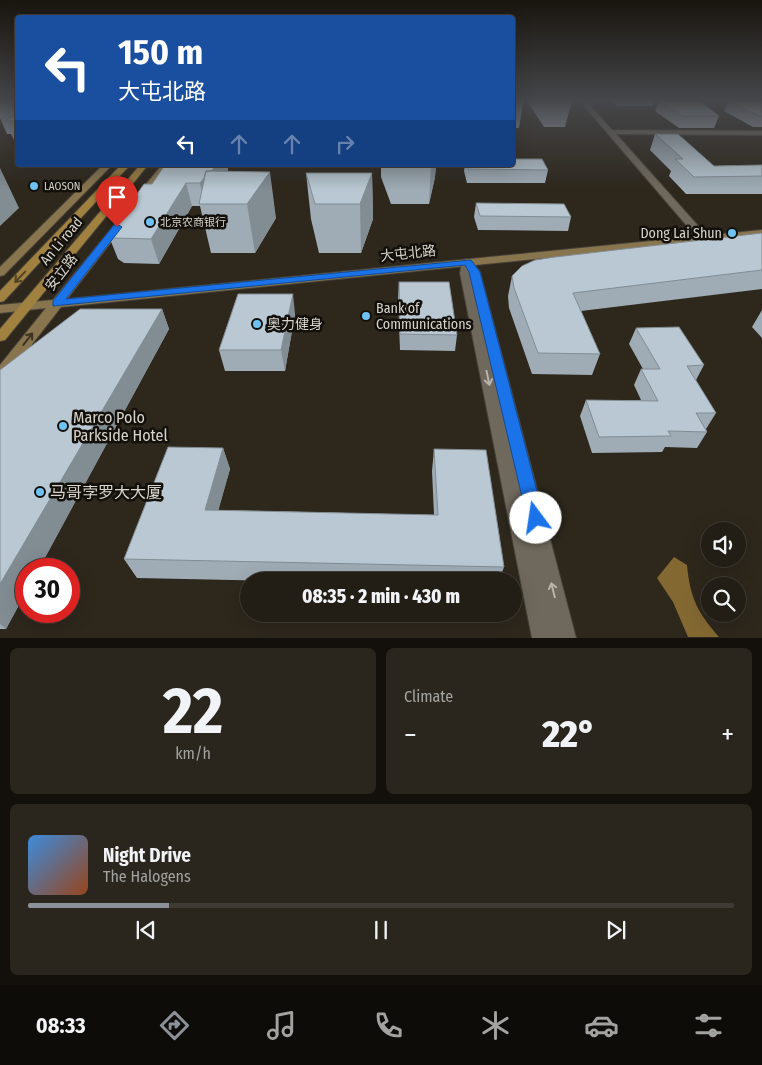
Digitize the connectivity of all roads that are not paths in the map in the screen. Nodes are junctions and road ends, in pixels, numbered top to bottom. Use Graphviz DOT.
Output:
graph roads {
  1 [pos="610,132"];
  2 [pos="762,133"];
  3 [pos="106,167"];
  4 [pos="124,167"];
  5 [pos="142,167"];
  6 [pos="164,167"];
  7 [pos="136,204"];
  8 [pos="124,219"];
  9 [pos="762,233"];
  10 [pos="704,239"];
  11 [pos="468,262"];
  12 [pos="0,273"];
  13 [pos="0,298"];
  14 [pos="56,304"];
  15 [pos="26,306"];
  16 [pos="0,309"];
  17 [pos="0,337"];
  18 [pos="0,375"];
  19 [pos="543,638"];
  20 [pos="565,638"];
  1 -- 2 [label="street"];
  1 -- 10 [label="street"];
  3 -- 12 [label="street"];
  4 -- 13 [label="main road, An Li road, one-way"];
  5 -- 15 [label="main road, An Li road"];
  6 -- 7 [label="street"];
  8 -- 14 [label="street, 安立路"];
  9 -- 10 [label="street, 大屯北路"];
  10 -- 11 [label="street, 大屯北路"];
  11 -- 14 [label="street, 大屯北路"];
  11 -- 19 [label="street, one-way"];
  20 -- 11 [label="street, one-way"];
  14 -- 15 [label="street, 大屯北路"];
  18 -- 14 [label="street, 安立路, one-way"];
  15 -- 16 [label="street"];
  15 -- 17 [label="main road, An Li road"];
}
